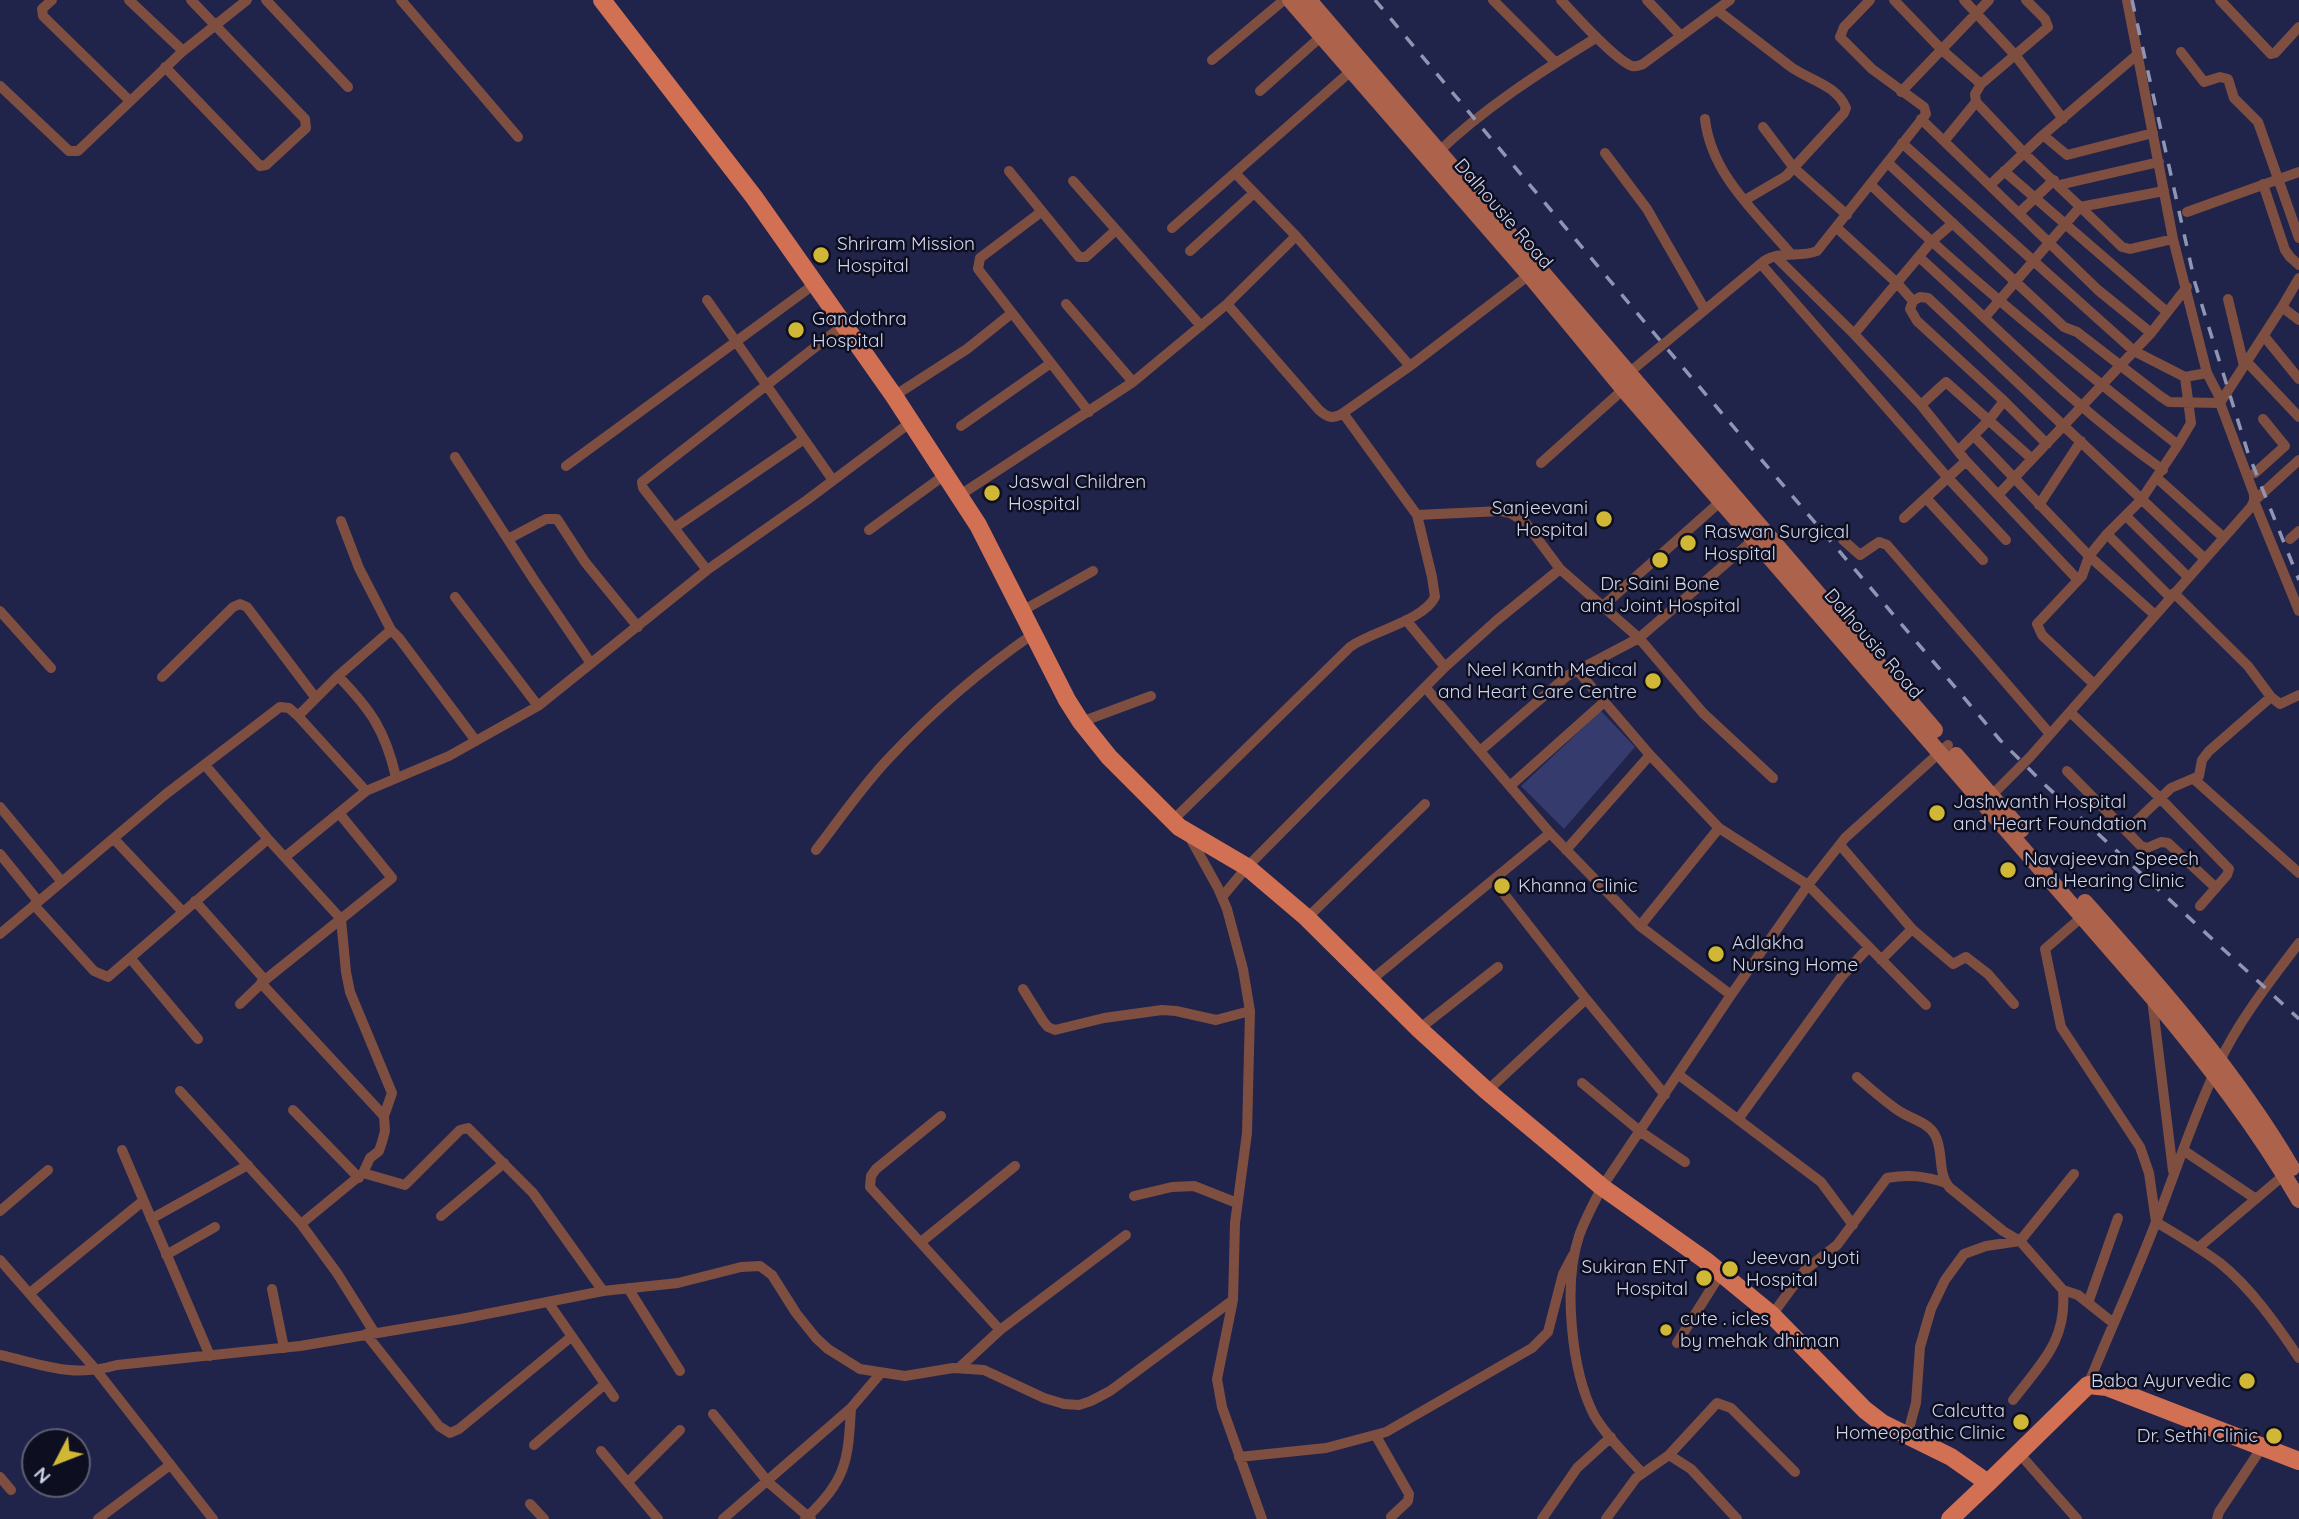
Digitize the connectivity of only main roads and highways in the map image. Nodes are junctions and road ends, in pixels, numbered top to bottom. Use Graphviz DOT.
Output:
graph roads {
  1 [pos="602,0"];
  2 [pos="2299,1461"];
  3 [pos="1988,1483"];
  4 [pos="1950,1519"];
  1 -- 3 [label="main road"];
  2 -- 3 [label="main road"];
  3 -- 4 [label="main road"];
}
